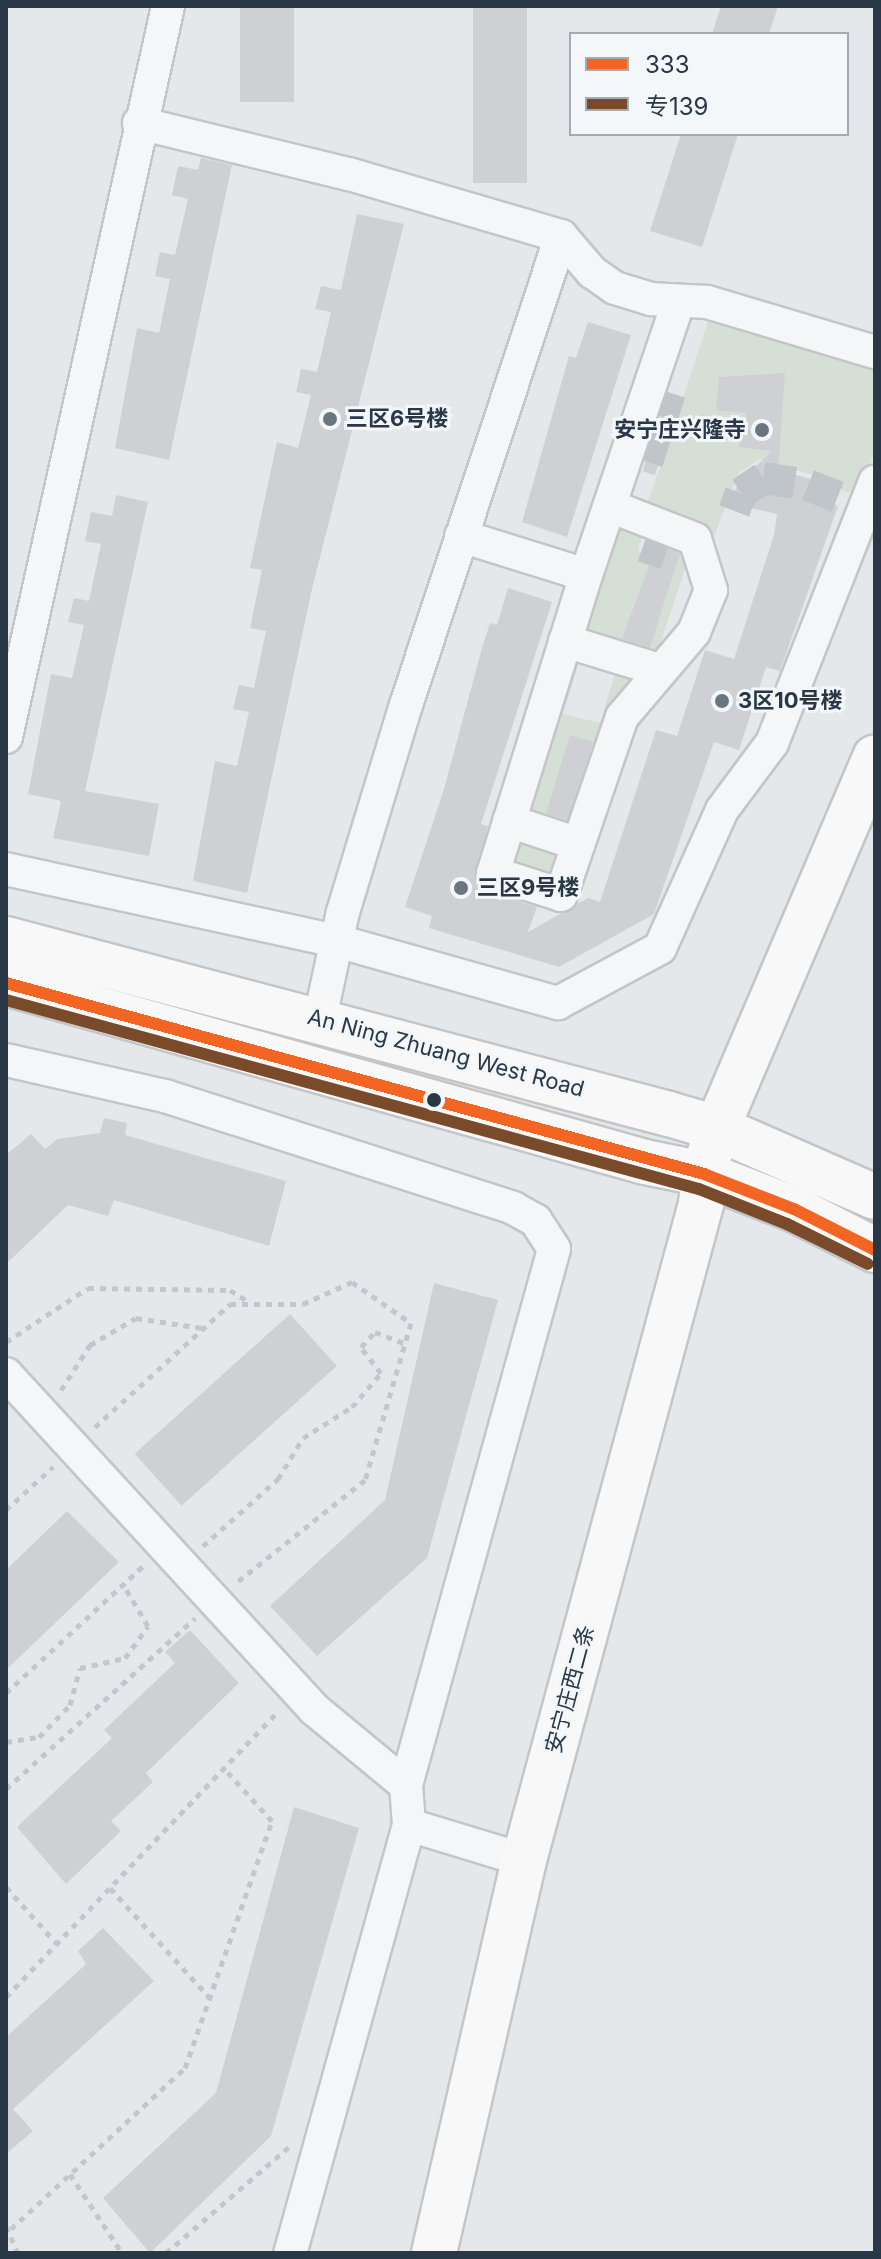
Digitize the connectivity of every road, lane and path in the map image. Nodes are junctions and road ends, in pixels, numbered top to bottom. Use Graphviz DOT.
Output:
graph roads {
  1 [pos="168,6"];
  2 [pos="139,123"];
  3 [pos="561,236"];
  4 [pos="689,302"];
  5 [pos="875,352"];
  6 [pos="670,393"];
  7 [pos="860,496"];
  8 [pos="610,506"];
  9 [pos="461,536"];
  10 [pos="586,575"];
  11 [pos="565,641"];
  12 [pos="659,670"];
  13 [pos="6,737"];
  14 [pos="875,757"];
  15 [pos="509,821"];
  16 [pos="578,844"];
  17 [pos="6,869"];
  18 [pos="6,939"];
  19 [pos="337,941"];
  20 [pos="6,983"];
  21 [pos="320,1018"];
  22 [pos="6,1060"];
  23 [pos="717,1128"];
  24 [pos="704,1174"];
  25 [pos="875,1197"];
  26 [pos="875,1250"];
  27 [pos="251,1304"];
  28 [pos="203,1328"];
  29 [pos="6,1342"];
  30 [pos="404,1343"];
  31 [pos="6,1374"];
  32 [pos="49,1421"];
  33 [pos="74,1447"];
  34 [pos="6,1510"];
  35 [pos="173,1556"];
  36 [pos="123,1584"];
  37 [pos="213,1601"];
  38 [pos="297,1690"];
  39 [pos="6,1693"];
  40 [pos="6,1742"];
  41 [pos="224,1768"];
  42 [pos="406,1785"];
  43 [pos="6,1789"];
  44 [pos="409,1825"];
  45 [pos="524,1860"];
  46 [pos="6,1887"];
  47 [pos="110,1888"];
  48 [pos="57,1944"];
  49 [pos="6,1997"];
  50 [pos="210,1998"];
  51 [pos="329,2112"];
  52 [pos="70,2174"];
  53 [pos="8,2228"];
  54 [pos="18,2253"];
  55 [pos="122,2253"];
  56 [pos="166,2253"];
  57 [pos="290,2253"];
  58 [pos="434,2253"];
  1 -- 2 [label="street"];
  2 -- 3 [label="street"];
  2 -- 13 [label="street"];
  3 -- 4 [label="street"];
  3 -- 9 [label="street"];
  4 -- 5 [label="street"];
  4 -- 6 [label="street"];
  4 -- 8 [label="street"];
  7 -- 19 [label="street"];
  8 -- 10 [label="street"];
  8 -- 12 [label="street"];
  9 -- 10 [label="street"];
  9 -- 19 [label="street"];
  10 -- 11 [label="street"];
  11 -- 12 [label="street"];
  11 -- 15 [label="street"];
  12 -- 16 [label="street"];
  14 -- 23 [label="main road, 安宁庄西二条"];
  15 -- 16 [label="street"];
  15 -- 16 [label="street"];
  17 -- 19 [label="street"];
  18 -- 21 [label="main road, An Ning Zhuang West Road"];
  19 -- 21 [label="street"];
  20 -- 24 [label="main road"];
  21 -- 23 [label="main road, An Ning Zhuang West Road"];
  22 -- 42 [label="street"];
  23 -- 24 [label="main road, 安宁庄西二条"];
  23 -- 25 [label="main road, An Ning Zhuang West Road"];
  24 -- 26 [label="main road"];
  24 -- 45 [label="main road, 安宁庄西二条"];
  27 -- 28 [label="path"];
  27 -- 29 [label="path"];
  27 -- 30 [label="path"];
  28 -- 32 [label="path"];
  28 -- 33 [label="path"];
  30 -- 35 [label="path"];
  30 -- 37 [label="path"];
  31 -- 32 [label="street"];
  32 -- 33 [label="street"];
  33 -- 34 [label="path"];
  33 -- 35 [label="street"];
  35 -- 36 [label="path"];
  35 -- 37 [label="street"];
  36 -- 39 [label="path"];
  36 -- 40 [label="path"];
  37 -- 38 [label="street"];
  37 -- 43 [label="path"];
  38 -- 41 [label="path"];
  38 -- 42 [label="street"];
  41 -- 47 [label="path"];
  41 -- 50 [label="path"];
  42 -- 44 [label="street"];
  44 -- 45 [label="street"];
  44 -- 51 [label="street"];
  45 -- 58 [label="main road, 安宁庄西二条"];
  46 -- 48 [label="path"];
  47 -- 48 [label="path"];
  47 -- 50 [label="path"];
  48 -- 49 [label="path"];
  50 -- 52 [label="path"];
  51 -- 56 [label="path"];
  51 -- 57 [label="street"];
  52 -- 53 [label="path"];
  52 -- 55 [label="path"];
  53 -- 54 [label="path"];
}
